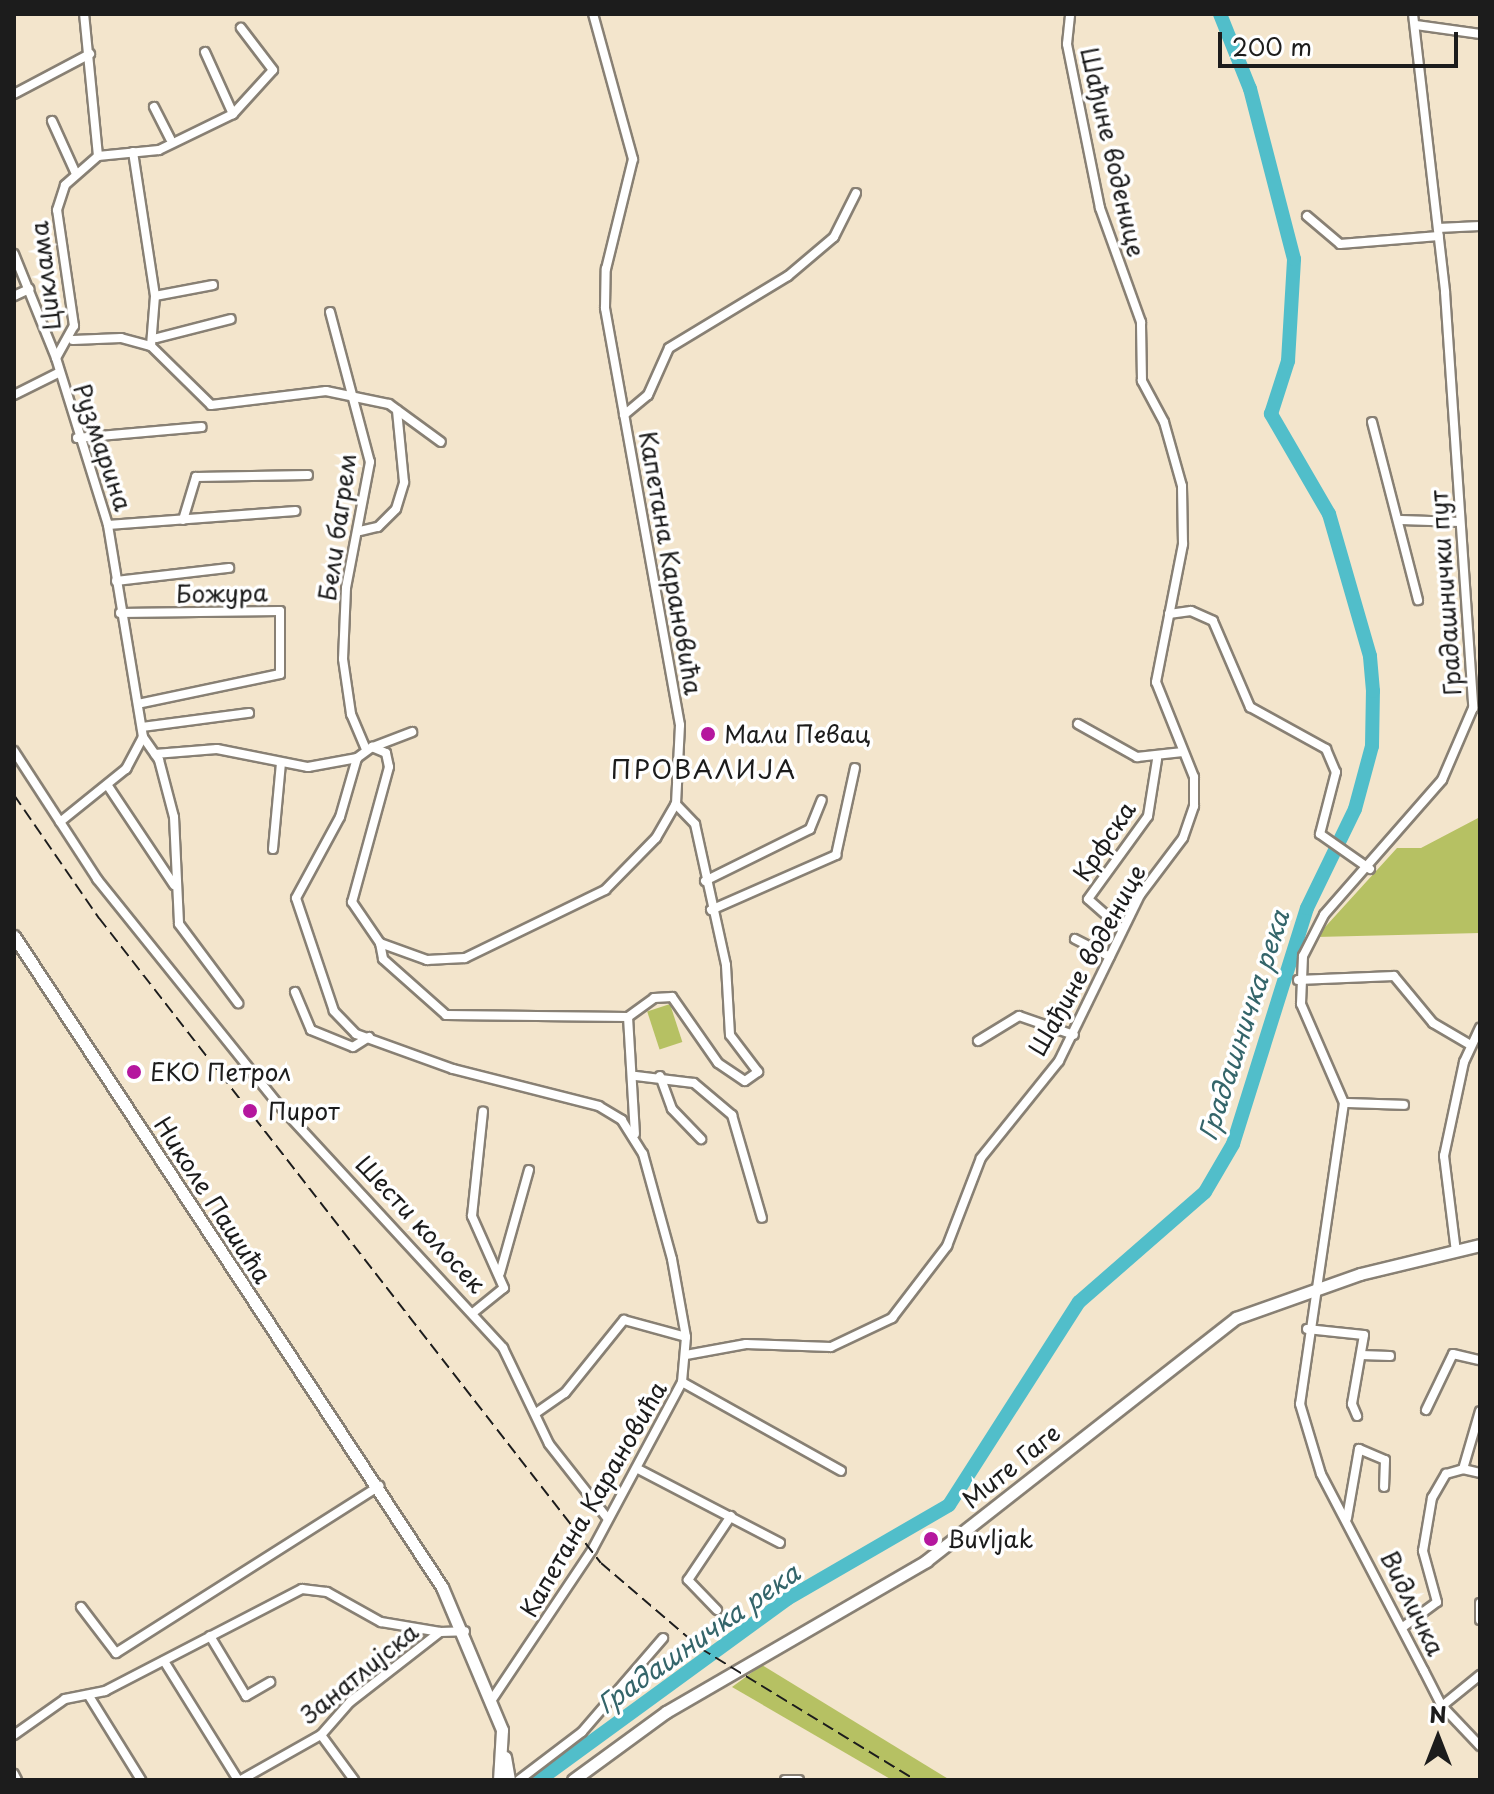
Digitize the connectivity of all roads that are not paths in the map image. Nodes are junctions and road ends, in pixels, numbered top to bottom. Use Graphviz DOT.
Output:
graph roads {
  1 [pos="84,14"];
  2 [pos="593,14"];
  3 [pos="1070,14"];
  4 [pos="1413,14"];
  5 [pos="1416,25"];
  6 [pos="241,28"];
  7 [pos="1480,34"];
  8 [pos="205,52"];
  9 [pos="90,54"];
  10 [pos="14,94"];
  11 [pos="154,107"];
  12 [pos="233,114"];
  13 [pos="52,121"];
  14 [pos="170,139"];
  15 [pos="133,152"];
  16 [pos="98,156"];
  17 [pos="76,174"];
  18 [pos="856,193"];
  19 [pos="1307,216"];
  20 [pos="1480,226"];
  21 [pos="1439,232"];
  22 [pos="15,259"];
  23 [pos="213,285"];
  24 [pos="29,289"];
  25 [pos="14,296"];
  26 [pos="155,296"];
  27 [pos="330,312"];
  28 [pos="231,319"];
  29 [pos="73,340"];
  30 [pos="154,342"];
  31 [pos="56,358"];
  32 [pos="58,373"];
  33 [pos="14,395"];
  34 [pos="357,398"];
  35 [pos="397,410"];
  36 [pos="624,415"];
  37 [pos="1372,422"];
  38 [pos="202,427"];
  39 [pos="77,438"];
  40 [pos="441,442"];
  41 [pos="308,475"];
  42 [pos="295,511"];
  43 [pos="183,520"];
  44 [pos="1401,520"];
  45 [pos="1460,522"];
  46 [pos="108,525"];
  47 [pos="360,531"];
  48 [pos="229,568"];
  49 [pos="116,581"];
  50 [pos="1418,600"];
  51 [pos="120,613"];
  52 [pos="1169,614"];
  53 [pos="138,704"];
  54 [pos="249,713"];
  55 [pos="1078,724"];
  56 [pos="142,727"];
  57 [pos="412,732"];
  58 [pos="143,737"];
  59 [pos="369,748"];
  60 [pos="14,751"];
  61 [pos="1183,752"];
  62 [pos="155,754"];
  63 [pos="357,758"];
  64 [pos="1157,760"];
  65 [pos="281,763"];
  66 [pos="855,768"];
  67 [pos="108,786"];
  68 [pos="822,800"];
  69 [pos="676,804"];
  70 [pos="60,822"];
  71 [pos="273,849"];
  72 [pos="1370,869"];
  73 [pos="705,881"];
  74 [pos="174,885"];
  75 [pos="711,910"];
  76 [pos="1122,929"];
  77 [pos="14,936"];
  78 [pos="1075,939"];
  79 [pos="380,943"];
  80 [pos="1110,957"];
  81 [pos="1298,980"];
  82 [pos="295,992"];
  83 [pos="238,1003"];
  84 [pos="628,1017"];
  85 [pos="1480,1027"];
  86 [pos="1074,1035"];
  87 [pos="369,1037"];
  88 [pos="978,1041"];
  89 [pos="1469,1044"];
  90 [pos="636,1076"];
  91 [pos="660,1076"];
  92 [pos="1344,1103"];
  93 [pos="1404,1105"];
  94 [pos="483,1112"];
  95 [pos="635,1135"];
  96 [pos="701,1139"];
  97 [pos="529,1170"];
  98 [pos="762,1218"];
  99 [pos="1480,1245"];
  100 [pos="1456,1252"];
  101 [pos="500,1273"];
  102 [pos="1313,1288"];
  103 [pos="474,1312"];
  104 [pos="1307,1329"];
  105 [pos="686,1337"];
  106 [pos="686,1355"];
  107 [pos="1361,1355"];
  108 [pos="1390,1356"];
  109 [pos="1480,1360"];
  110 [pos="682,1382"];
  111 [pos="1426,1410"];
  112 [pos="1480,1411"];
  113 [pos="536,1413"];
  114 [pos="1357,1416"];
  115 [pos="638,1469"];
  116 [pos="1463,1469"];
  117 [pos="841,1471"];
  118 [pos="1480,1473"];
  119 [pos="379,1486"];
  120 [pos="1384,1487"];
  121 [pos="731,1516"];
  122 [pos="1347,1518"];
  123 [pos="608,1519"];
  124 [pos="780,1543"];
  125 [pos="1480,1603"];
  126 [pos="81,1607"];
  127 [pos="717,1610"];
  128 [pos="1480,1620"];
  129 [pos="1403,1627"];
  130 [pos="465,1631"];
  131 [pos="440,1632"];
  132 [pos="210,1636"];
  133 [pos="663,1638"];
  134 [pos="164,1661"];
  135 [pos="1480,1675"];
  136 [pos="270,1682"];
  137 [pos="89,1696"];
  138 [pos="491,1701"];
  139 [pos="1442,1706"];
  140 [pos="14,1735"];
  141 [pos="321,1735"];
  142 [pos="1480,1746"];
  143 [pos="504,1755"];
  144 [pos="14,1774"];
  145 [pos="17,1780"];
  146 [pos="141,1780"];
  147 [pos="239,1780"];
  148 [pos="354,1780"];
  149 [pos="499,1780"];
  150 [pos="509,1780"];
  151 [pos="519,1780"];
  152 [pos="573,1780"];
  1 -- 9 [label="street"];
  2 -- 36 [label="street, Капетана Карановића"];
  3 -- 52 [label="street, Шађине воденице"];
  4 -- 5 [label="street, Градашнички пут"];
  5 -- 7 [label="street"];
  5 -- 21 [label="street, Градашнички пут"];
  6 -- 12 [label="street"];
  8 -- 12 [label="street"];
  9 -- 10 [label="street"];
  9 -- 16 [label="street"];
  11 -- 14 [label="street"];
  12 -- 14 [label="street"];
  13 -- 17 [label="street"];
  14 -- 15 [label="street"];
  15 -- 16 [label="street"];
  15 -- 26 [label="street"];
  16 -- 17 [label="street, Циклама"];
  17 -- 29 [label="street, Циклама"];
  18 -- 36 [label="street, Капетана Карановића"];
  19 -- 21 [label="street"];
  20 -- 21 [label="street"];
  21 -- 45 [label="street, Градашнички пут"];
  22 -- 24 [label="street, Рузмарина"];
  23 -- 26 [label="street"];
  24 -- 25 [label="street"];
  24 -- 31 [label="street, Рузмарина"];
  26 -- 30 [label="street"];
  27 -- 34 [label="street, Бели багрем"];
  28 -- 30 [label="street"];
  29 -- 30 [label="street"];
  29 -- 31 [label="street, Циклама"];
  30 -- 34 [label="street"];
  31 -- 32 [label="street, Циклама"];
  32 -- 33 [label="street, Рузмарина"];
  32 -- 39 [label="street, Рузмарина"];
  34 -- 35 [label="street"];
  34 -- 47 [label="street, Бели багрем"];
  35 -- 40 [label="street"];
  35 -- 47 [label="street"];
  36 -- 69 [label="street, Капетана Карановића"];
  37 -- 44 [label="street"];
  38 -- 39 [label="street"];
  39 -- 46 [label="street, Рузмарина"];
  41 -- 43 [label="street"];
  42 -- 43 [label="street"];
  43 -- 46 [label="street"];
  44 -- 45 [label="street"];
  44 -- 50 [label="street"];
  45 -- 72 [label="street, Градашнички пут"];
  46 -- 49 [label="street, Рузмарина"];
  47 -- 59 [label="street, Бели багрем"];
  48 -- 49 [label="street"];
  49 -- 51 [label="street, Рузмарина"];
  51 -- 53 [label="street, Рузмарина"];
  51 -- 53 [label="street, Божура"];
  52 -- 61 [label="street, Шађине воденице"];
  52 -- 72 [label="street"];
  53 -- 56 [label="street, Рузмарина"];
  54 -- 56 [label="street"];
  55 -- 64 [label="street"];
  56 -- 58 [label="street, Рузмарина"];
  57 -- 59 [label="street"];
  58 -- 62 [label="street, Рузмарина"];
  58 -- 67 [label="street"];
  59 -- 63 [label="street"];
  59 -- 79 [label="street"];
  60 -- 70 [label="street, Шести колосек"];
  61 -- 64 [label="street"];
  61 -- 76 [label="street, Шађине воденице"];
  62 -- 65 [label="street"];
  62 -- 74 [label="street, Рузмарина"];
  63 -- 65 [label="street"];
  63 -- 87 [label="street"];
  64 -- 76 [label="street, Крфска"];
  65 -- 71 [label="street"];
  66 -- 75 [label="street"];
  67 -- 70 [label="street"];
  67 -- 74 [label="street"];
  68 -- 73 [label="street"];
  69 -- 73 [label="street"];
  69 -- 79 [label="street, Капетана Карановића"];
  70 -- 103 [label="street, Шести колосек"];
  72 -- 81 [label="street, Градашнички пут"];
  73 -- 75 [label="street"];
  74 -- 83 [label="street, Рузмарина"];
  75 -- 84 [label="street"];
  76 -- 80 [label="street, Шађине воденице"];
  77 -- 119 [label="main road, Николе Пашића"];
  78 -- 80 [label="street"];
  79 -- 84 [label="street"];
  80 -- 86 [label="street, Шађине воденице"];
  81 -- 89 [label="street"];
  81 -- 92 [label="street"];
  82 -- 87 [label="street"];
  84 -- 90 [label="street, Капетана Карановића"];
  85 -- 89 [label="street"];
  86 -- 88 [label="street"];
  86 -- 106 [label="street, Шађине воденице"];
  87 -- 95 [label="street"];
  89 -- 100 [label="street"];
  90 -- 91 [label="street"];
  90 -- 95 [label="street, Капетана Карановића"];
  91 -- 96 [label="street"];
  91 -- 98 [label="street"];
  92 -- 93 [label="street"];
  92 -- 102 [label="street"];
  94 -- 101 [label="street"];
  95 -- 105 [label="street, Капетана Карановића"];
  97 -- 101 [label="street"];
  99 -- 100 [label="main road, Мите Гаге"];
  100 -- 102 [label="main road, Мите Гаге"];
  101 -- 103 [label="street"];
  102 -- 104 [label="street, Видличка"];
  102 -- 152 [label="main road, Мите Гаге"];
  103 -- 113 [label="street, Шести колосек"];
  104 -- 107 [label="street"];
  104 -- 122 [label="street, Видличка"];
  105 -- 106 [label="street, Капетана Карановића"];
  105 -- 113 [label="street"];
  106 -- 110 [label="street, Капетана Карановића"];
  107 -- 108 [label="street"];
  107 -- 114 [label="street"];
  109 -- 111 [label="street"];
  110 -- 115 [label="street, Капетана Карановића"];
  110 -- 117 [label="street"];
  112 -- 116 [label="street"];
  113 -- 123 [label="street, Шести колосек"];
  115 -- 121 [label="street"];
  115 -- 123 [label="street, Капетана Карановића"];
  116 -- 118 [label="street"];
  116 -- 129 [label="street"];
  119 -- 126 [label="street"];
  119 -- 130 [label="main road, Николе Пашића"];
  120 -- 122 [label="street"];
  121 -- 124 [label="street"];
  121 -- 127 [label="street"];
  122 -- 129 [label="street, Видличка"];
  123 -- 138 [label="street, Капетана Карановића"];
  125 -- 128 [label="street"];
  129 -- 139 [label="street, Видличка"];
  130 -- 131 [label="street, Занатлијска"];
  130 -- 138 [label="main road, Николе Пашића"];
  131 -- 132 [label="street"];
  131 -- 141 [label="street, Занатлијска"];
  132 -- 134 [label="street"];
  132 -- 136 [label="street"];
  133 -- 151 [label="street"];
  134 -- 137 [label="street"];
  134 -- 147 [label="street"];
  135 -- 139 [label="street"];
  137 -- 140 [label="street"];
  137 -- 146 [label="street"];
  138 -- 143 [label="main road, Николе Пашића"];
  139 -- 142 [label="street, Видличка"];
  141 -- 147 [label="street, Занатлијска"];
  141 -- 148 [label="street"];
  143 -- 149 [label="main road, Николе Пашића"];
  143 -- 150 [label="main road, Николе Пашића"];
  144 -- 145 [label="street"];
}
